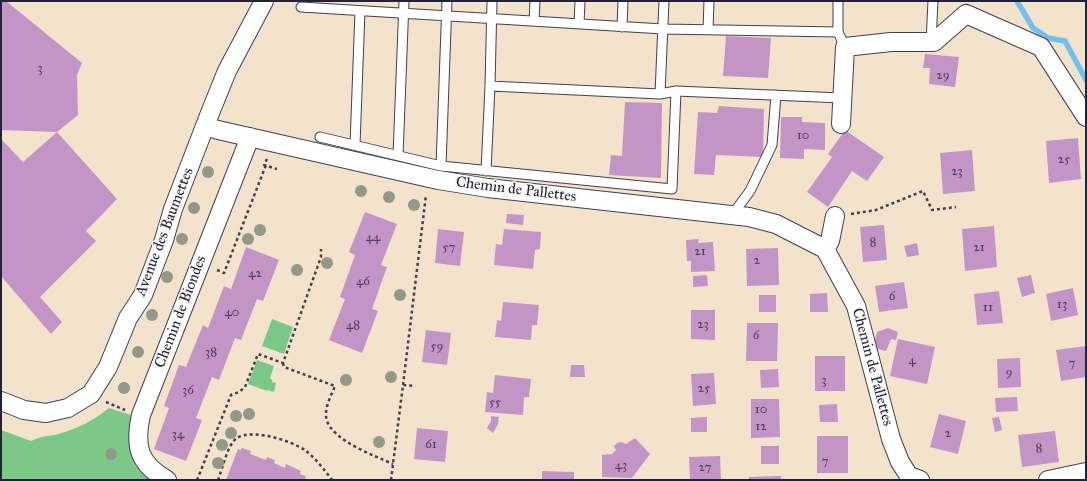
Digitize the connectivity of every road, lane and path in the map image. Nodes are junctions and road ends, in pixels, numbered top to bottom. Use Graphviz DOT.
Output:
graph roads {
  1 [pos="264,1"];
  2 [pos="404,1"];
  3 [pos="447,1"];
  4 [pos="492,1"];
  5 [pos="535,1"];
  6 [pos="580,1"];
  7 [pos="622,1"];
  8 [pos="664,1"];
  9 [pos="709,1"];
  10 [pos="838,1"];
  11 [pos="933,1"];
  12 [pos="301,7"];
  13 [pos="360,11"];
  14 [pos="403,13"];
  15 [pos="447,16"];
  16 [pos="491,19"];
  17 [pos="534,21"];
  18 [pos="579,24"];
  19 [pos="622,27"];
  20 [pos="663,30"];
  21 [pos="708,30"];
  22 [pos="841,40"];
  23 [pos="931,42"];
  24 [pos="490,86"];
  25 [pos="676,91"];
  26 [pos="660,94"];
  27 [pos="776,95"];
  28 [pos="842,98"];
  29 [pos="1086,117"];
  30 [pos="841,124"];
  31 [pos="205,126"];
  32 [pos="250,137"];
  33 [pos="320,137"];
  34 [pos="355,145"];
  35 [pos="268,154"];
  36 [pos="398,156"];
  37 [pos="266,165"];
  38 [pos="441,166"];
  39 [pos="277,169"];
  40 [pos="486,171"];
  41 [pos="428,178"];
  42 [pos="672,189"];
  43 [pos="956,207"];
  44 [pos="671,208"];
  45 [pos="732,215"];
  46 [pos="835,216"];
  47 [pos="321,248"];
  48 [pos="825,249"];
  49 [pos="200,264"];
  50 [pos="283,362"];
  51 [pos="403,385"];
  52 [pos="415,386"];
  53 [pos="1,401"];
  54 [pos="393,464"];
  55 [pos="1085,475"];
  56 [pos="167,480"];
  57 [pos="197,480"];
  58 [pos="218,480"];
  59 [pos="332,480"];
  60 [pos="391,480"];
  61 [pos="920,480"];
  62 [pos="1048,480"];
  1 -- 31 [label="street, Avenue des Baumettes"];
  2 -- 14 [label="lane"];
  3 -- 15 [label="lane"];
  4 -- 16 [label="lane"];
  5 -- 17 [label="lane"];
  6 -- 18 [label="lane"];
  7 -- 19 [label="lane"];
  8 -- 20 [label="lane"];
  9 -- 21 [label="lane"];
  10 -- 22 [label="lane"];
  11 -- 23 [label="lane"];
  12 -- 13 [label="lane"];
  13 -- 14 [label="lane"];
  13 -- 34 [label="lane"];
  14 -- 15 [label="lane"];
  14 -- 36 [label="lane"];
  15 -- 16 [label="lane"];
  15 -- 38 [label="lane"];
  16 -- 17 [label="lane"];
  16 -- 24 [label="lane"];
  17 -- 18 [label="lane"];
  18 -- 19 [label="lane"];
  19 -- 20 [label="lane"];
  20 -- 21 [label="lane"];
  20 -- 26 [label="lane"];
  21 -- 22 [label="lane"];
  22 -- 23 [label="street"];
  22 -- 28 [label="street"];
  23 -- 29 [label="street"];
  24 -- 26 [label="lane"];
  24 -- 40 [label="lane"];
  25 -- 26 [label="lane"];
  25 -- 27 [label="lane"];
  25 -- 42 [label="lane"];
  27 -- 28 [label="lane"];
  27 -- 45 [label="lane"];
  28 -- 30 [label="street"];
  31 -- 32 [label="street, Chemin de Pallettes"];
  31 -- 53 [label="street, Avenue des Baumettes"];
  32 -- 41 [label="street, Chemin de Pallettes"];
  32 -- 49 [label="street, Chemin de Biondes"];
  33 -- 34 [label="lane"];
  34 -- 36 [label="lane"];
  35 -- 37 [label="path"];
  36 -- 38 [label="lane"];
  37 -- 39 [label="path"];
  37 -- 49 [label="path"];
  38 -- 40 [label="lane"];
  40 -- 42 [label="lane"];
  41 -- 44 [label="street, Chemin de Pallettes"];
  41 -- 51 [label="path"];
  42 -- 44 [label="lane"];
  43 -- 46 [label="path"];
  44 -- 45 [label="street, Chemin de Pallettes"];
  45 -- 48 [label="street, Chemin de Pallettes"];
  46 -- 48 [label="street"];
  47 -- 50 [label="path"];
  48 -- 61 [label="street, Chemin de Pallettes"];
  49 -- 56 [label="street, Chemin de Biondes"];
  50 -- 54 [label="path"];
  50 -- 57 [label="path"];
  51 -- 52 [label="path"];
  51 -- 54 [label="path"];
  54 -- 60 [label="path"];
  55 -- 62 [label="street"];
  58 -- 59 [label="path"];
}
